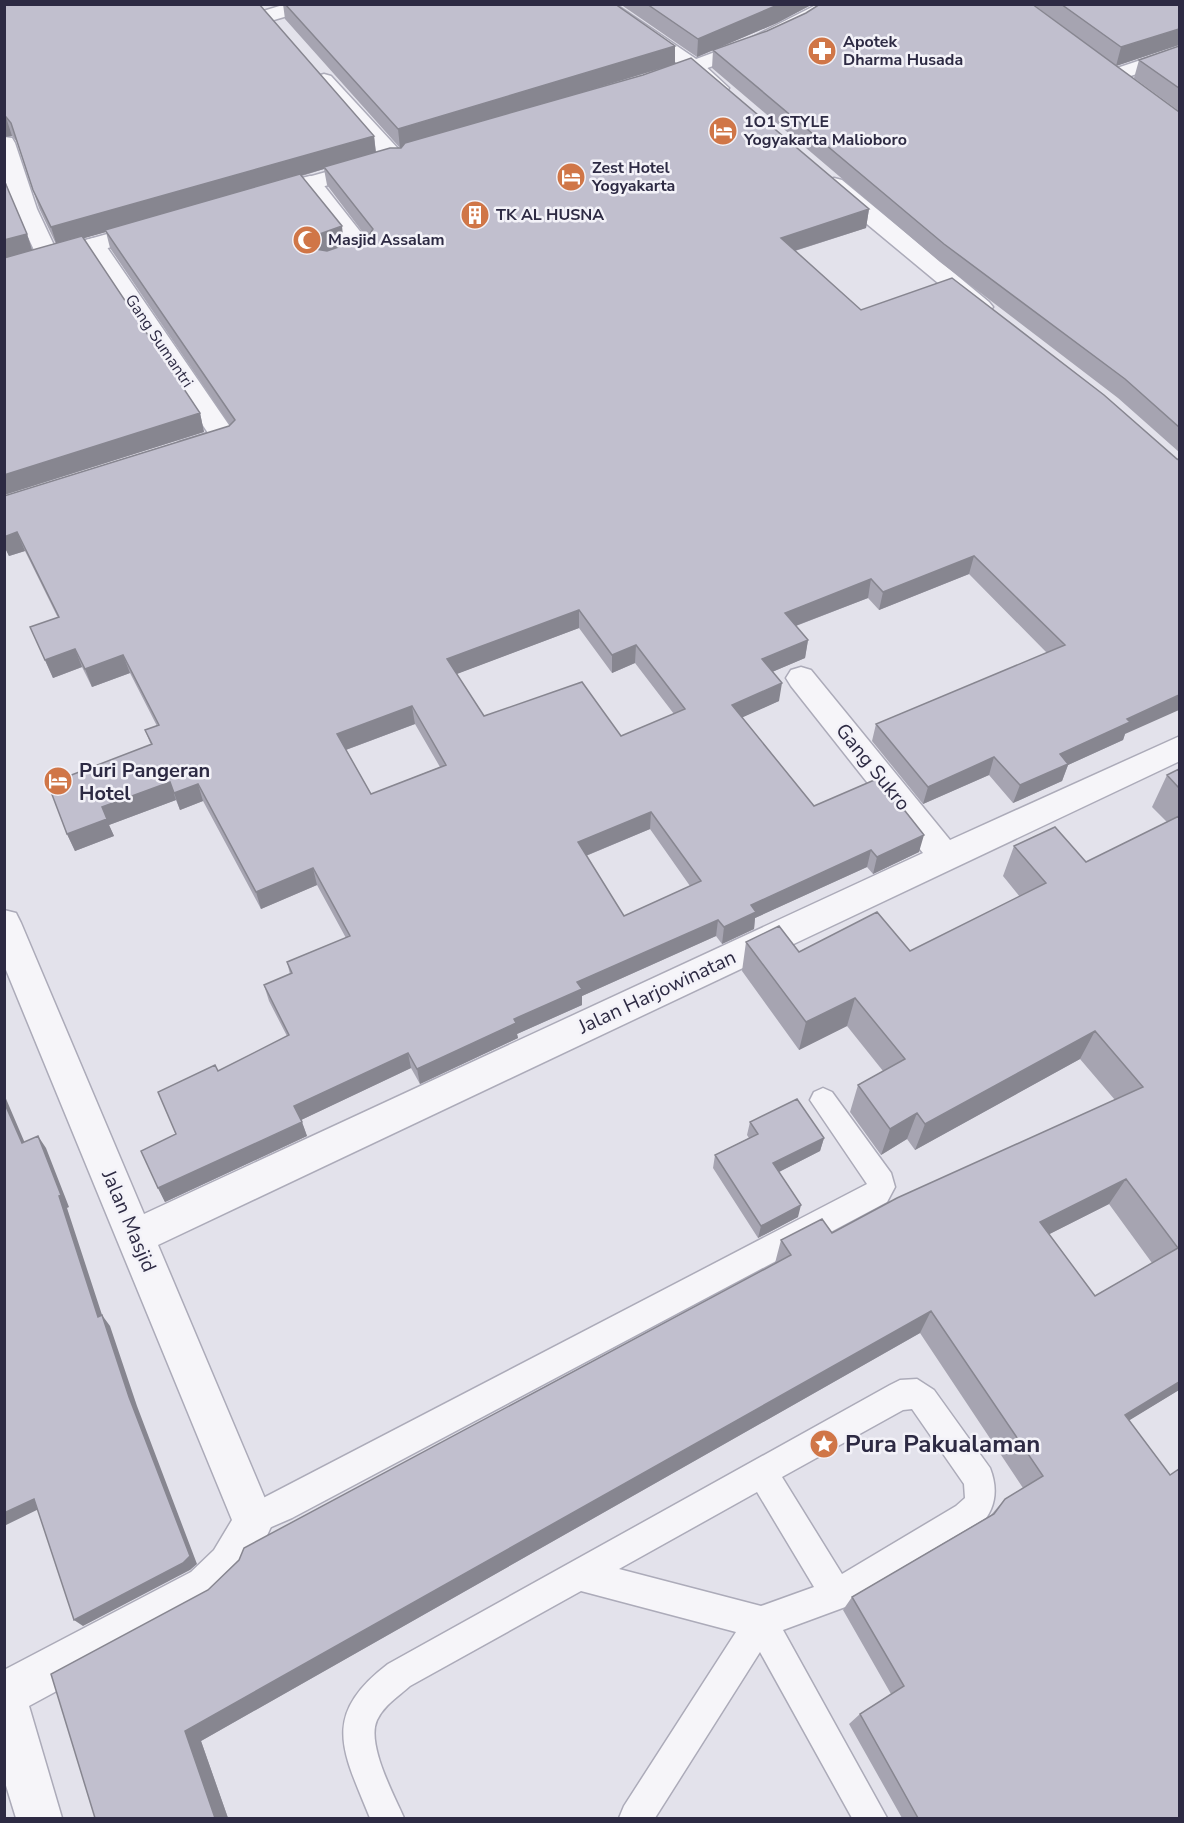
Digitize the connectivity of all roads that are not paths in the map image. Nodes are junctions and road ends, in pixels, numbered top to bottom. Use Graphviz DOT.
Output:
graph roads {
  1 [pos="308,4"];
  2 [pos="601,4"];
  3 [pos="834,4"];
  4 [pos="269,17"];
  5 [pos="1179,53"];
  6 [pos="307,62"];
  7 [pos="1095,63"];
  8 [pos="695,67"];
  9 [pos="1112,76"];
  10 [pos="636,86"];
  11 [pos="1131,90"];
  12 [pos="737,103"];
  13 [pos="4,143"];
  14 [pos="418,152"];
  15 [pos="395,159"];
  16 [pos="813,167"];
  17 [pos="310,183"];
  18 [pos="242,203"];
  19 [pos="174,222"];
  20 [pos="94,245"];
  21 [pos="48,258"];
  22 [pos="329,261"];
  23 [pos="4,270"];
  24 [pos="996,319"];
  25 [pos="169,454"];
  26 [pos="801,678"];
  27 [pos="1179,747"];
  28 [pos="945,857"];
  29 [pos="4,923"];
  30 [pos="823,1100"];
  31 [pos="135,1237"];
  32 [pos="761,1471"];
  33 [pos="253,1520"];
  34 [pos="580,1575"];
  35 [pos="837,1595"];
  36 [pos="761,1622"];
  37 [pos="4,1696"];
  38 [pos="39,1818"];
  39 [pos="387,1818"];
  40 [pos="636,1818"];
  41 [pos="870,1818"];
  1 -- 4 [label="street"];
  2 -- 8 [label="street"];
  3 -- 8 [label="street"];
  5 -- 9 [label="street"];
  6 -- 15 [label="street"];
  7 -- 9 [label="street"];
  8 -- 10 [label="street"];
  8 -- 12 [label="street"];
  9 -- 11 [label="street"];
  13 -- 21 [label="street"];
  14 -- 15 [label="street"];
  15 -- 17 [label="street"];
  16 -- 24 [label="street"];
  17 -- 18 [label="street"];
  17 -- 22 [label="street"];
  19 -- 20 [label="street"];
  20 -- 21 [label="street"];
  20 -- 25 [label="street, Gang Sumantri"];
  21 -- 23 [label="street"];
  26 -- 28 [label="street, Gang Sukro"];
  27 -- 28 [label="street, Jalan Harjowinatan"];
  28 -- 31 [label="street, Jalan Harjowinatan"];
  29 -- 31 [label="street, Jalan Masjid"];
  30 -- 33 [label="lane"];
  31 -- 33 [label="street, Jalan Masjid"];
  32 -- 34 [label="lane"];
  32 -- 35 [label="lane"];
  32 -- 35 [label="lane"];
  33 -- 37 [label="street"];
  34 -- 36 [label="lane"];
  34 -- 39 [label="lane"];
  35 -- 36 [label="lane"];
  36 -- 40 [label="lane"];
  36 -- 41 [label="lane"];
  37 -- 38 [label="street"];
}
